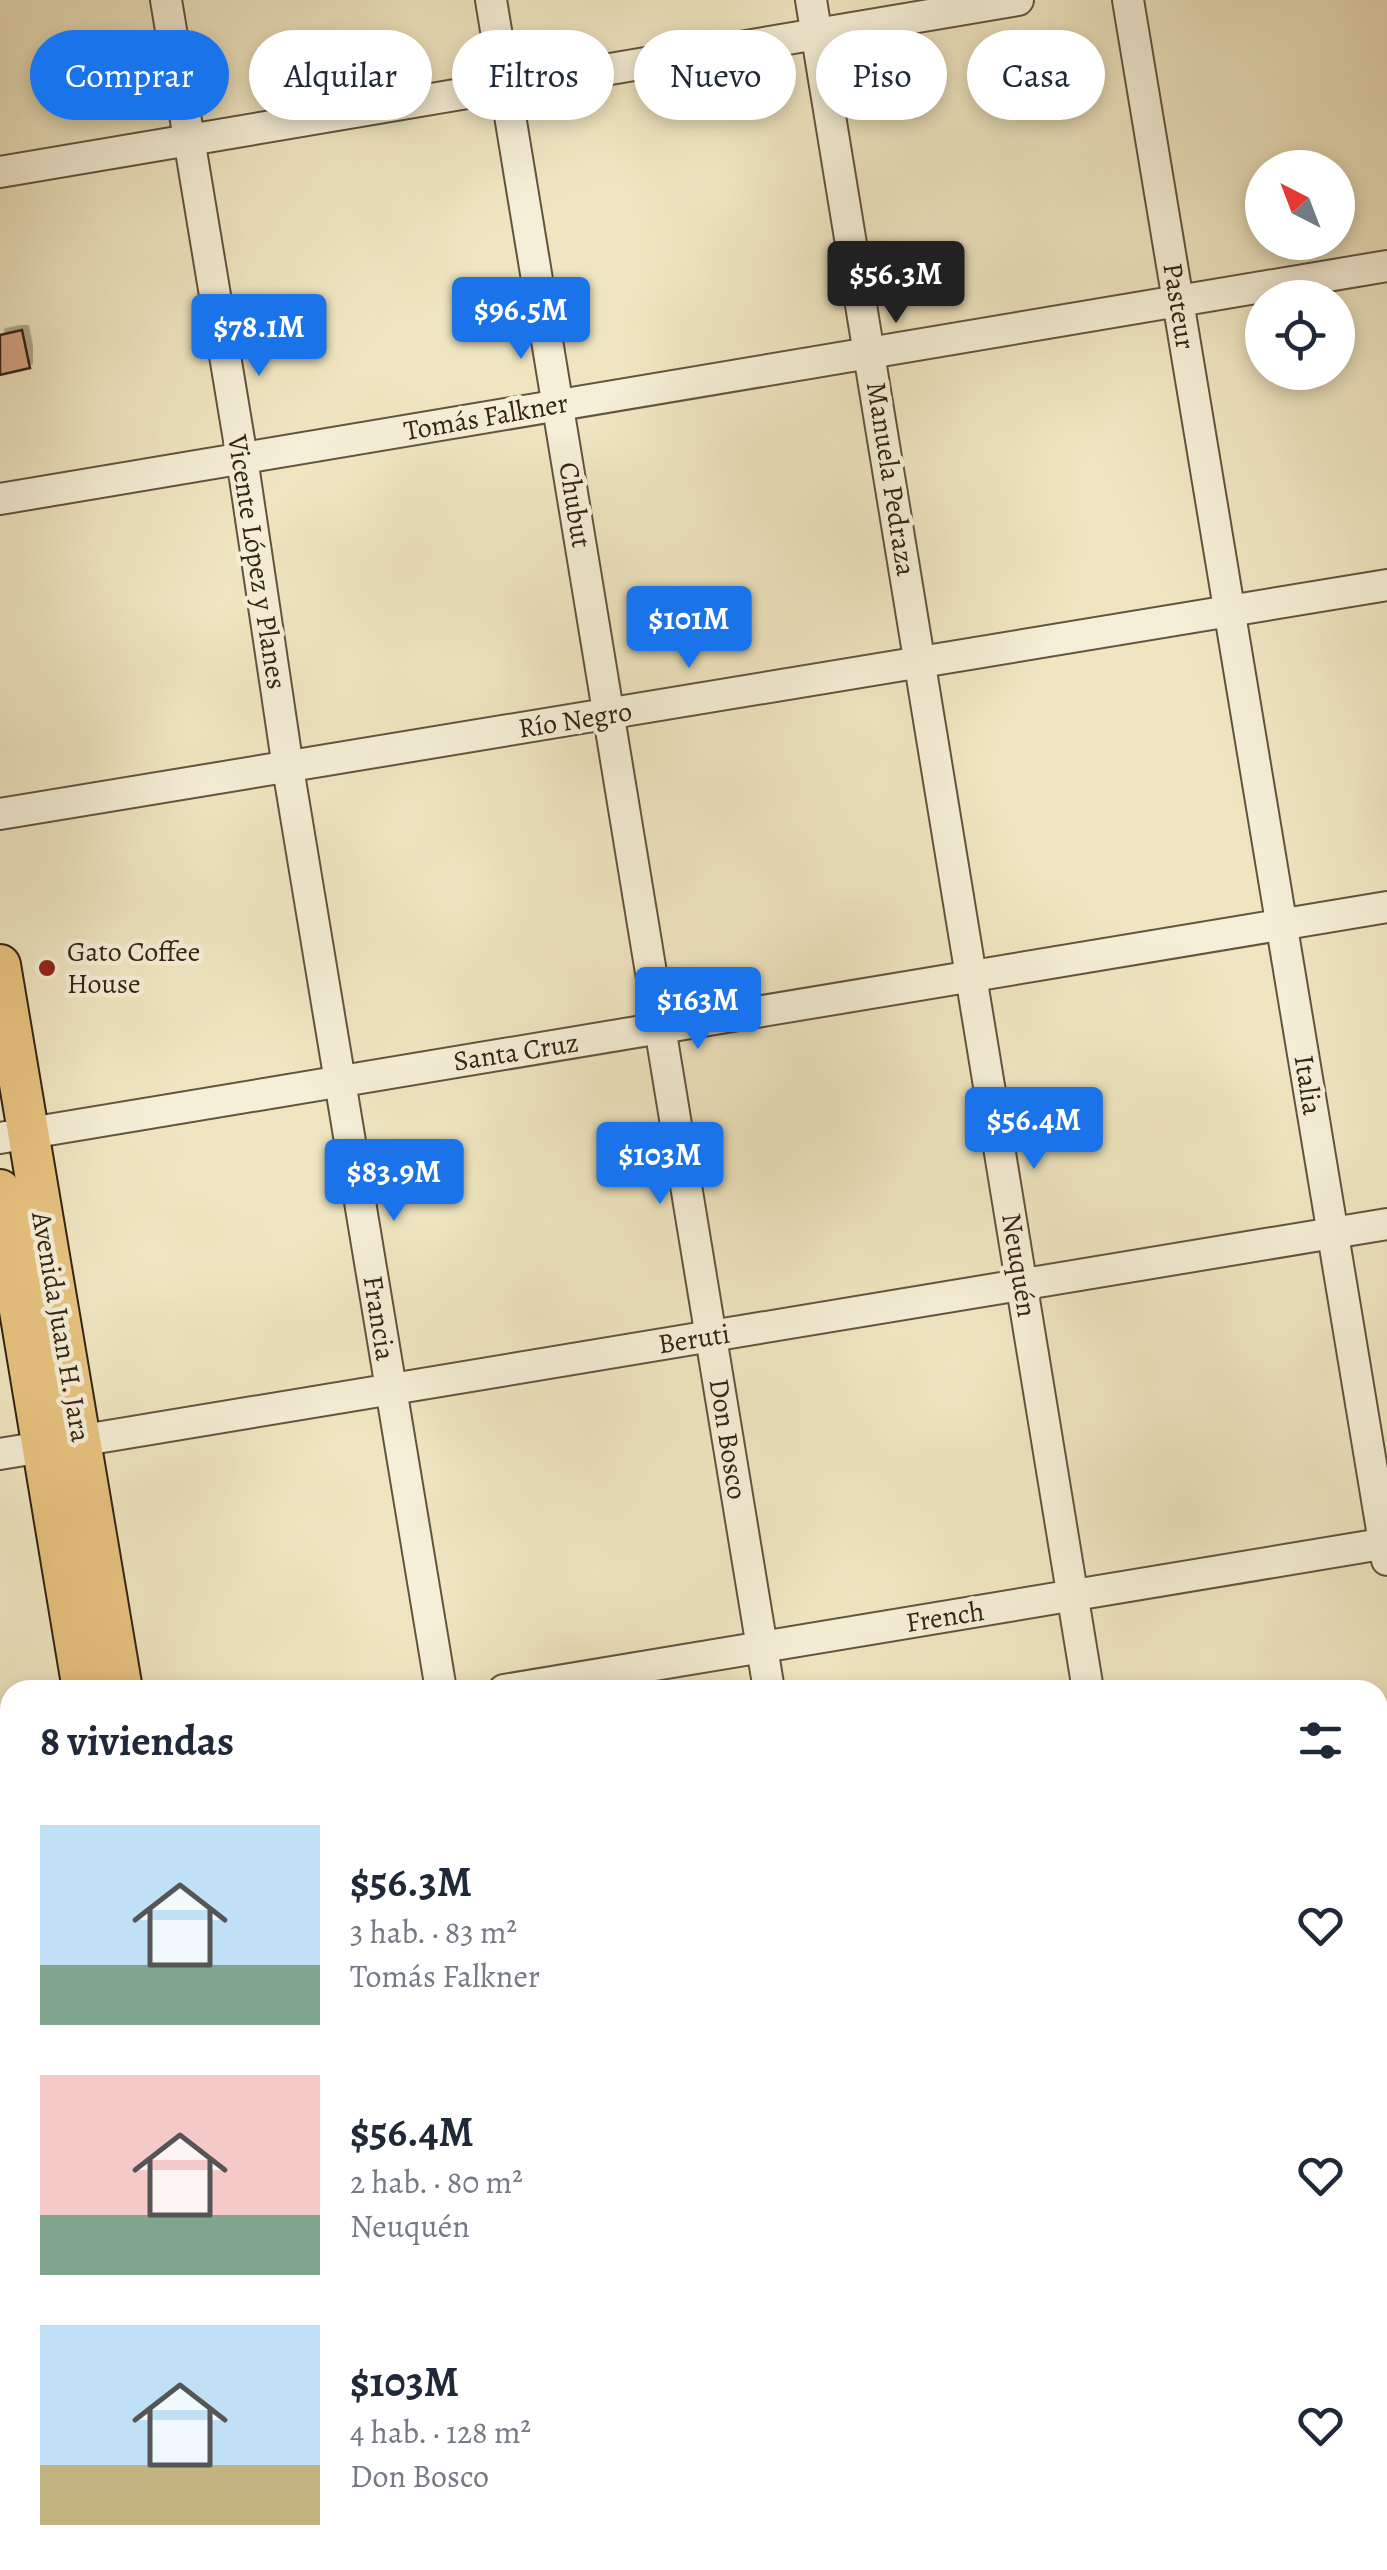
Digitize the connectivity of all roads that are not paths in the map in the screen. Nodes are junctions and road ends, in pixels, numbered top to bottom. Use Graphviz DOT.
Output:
graph roads {
  1 [pos="166,0"];
  2 [pos="491,0"];
  3 [pos="811,0"];
  4 [pos="1018,0"];
  5 [pos="1128,0"];
  6 [pos="496,30"];
  7 [pos="816,30"];
  8 [pos="841,30"];
  9 [pos="816,34"];
  10 [pos="614,67"];
  11 [pos="452,94"];
  12 [pos="511,120"];
  13 [pos="831,120"];
  14 [pos="189,138"];
  15 [pos="0,172"];
  16 [pos="1387,266"];
  17 [pos="1178,302"];
  18 [pos="870,353"];
  19 [pos="558,405"];
  20 [pos="242,458"];
  21 [pos="0,499"];
  22 [pos="1387,585"];
  23 [pos="1230,611"];
  24 [pos="921,663"];
  25 [pos="610,715"];
  26 [pos="288,768"];
  27 [pos="0,814"];
  28 [pos="1387,907"];
  29 [pos="1282,924"];
  30 [pos="0,964"];
  31 [pos="972,976"];
  32 [pos="661,1028"];
  33 [pos="340,1081"];
  34 [pos="14,1136"];
  35 [pos="0,1190"];
  36 [pos="1387,1224"];
  37 [pos="1333,1233"];
  38 [pos="1022,1285"];
  39 [pos="711,1336"];
  40 [pos="391,1390"];
  41 [pos="61,1444"];
  42 [pos="0,1454"];
  43 [pos="1386,1549"];
  44 [pos="1073,1596"];
  45 [pos="762,1647"];
  46 [pos="82,1680"];
  47 [pos="120,1680"];
  48 [pos="438,1680"];
  49 [pos="564,1680"];
  50 [pos="767,1680"];
  51 [pos="1086,1680"];
  1 -- 14 [label="street, Vicente López y Planes"];
  2 -- 6 [label="street, Chubut"];
  3 -- 7 [label="street, Manuela Pedraza"];
  4 -- 8 [label="street"];
  5 -- 17 [label="street, Pasteur"];
  9 -- 10 [label="street"];
  11 -- 14 [label="street"];
  12 -- 19 [label="street, Chubut"];
  13 -- 18 [label="street, Manuela Pedraza"];
  14 -- 15 [label="street"];
  14 -- 20 [label="street, Vicente López y Planes"];
  16 -- 17 [label="street, Tomás Falkner"];
  17 -- 18 [label="street, Tomás Falkner"];
  17 -- 23 [label="street, Pasteur"];
  18 -- 19 [label="street, Tomás Falkner"];
  18 -- 24 [label="street, Manuela Pedraza"];
  19 -- 20 [label="street, Tomás Falkner"];
  19 -- 25 [label="street, Chubut"];
  20 -- 21 [label="street, Tomás Falkner"];
  20 -- 26 [label="street, Vicente López y Planes"];
  22 -- 23 [label="street, Río Negro"];
  23 -- 24 [label="street, Río Negro"];
  23 -- 29 [label="street, Italia"];
  24 -- 25 [label="street, Río Negro"];
  24 -- 31 [label="street, Neuquén"];
  25 -- 26 [label="street, Río Negro"];
  25 -- 32 [label="street, Don Bosco"];
  26 -- 27 [label="street, Río Negro"];
  26 -- 33 [label="street, Francia"];
  28 -- 29 [label="street, Santa Cruz"];
  29 -- 31 [label="street, Santa Cruz"];
  29 -- 37 [label="street, Italia"];
  30 -- 34 [label="main road, Avenida Juan H. Jara"];
  31 -- 32 [label="street, Santa Cruz"];
  31 -- 38 [label="street, Neuquén"];
  32 -- 33 [label="street, Santa Cruz"];
  32 -- 39 [label="street, Don Bosco"];
  33 -- 34 [label="street, Santa Cruz"];
  33 -- 40 [label="street, Francia"];
  34 -- 41 [label="main road, Avenida Juan H. Jara"];
  35 -- 41 [label="main road, Avenida Juan H. Jara"];
  36 -- 37 [label="street, Beruti"];
  37 -- 38 [label="street, Beruti"];
  37 -- 43 [label="street, Italia"];
  38 -- 39 [label="street, Beruti"];
  38 -- 44 [label="street, Neuquén"];
  39 -- 40 [label="street, Beruti"];
  39 -- 45 [label="street, Don Bosco"];
  40 -- 41 [label="street, Beruti"];
  40 -- 48 [label="street, Francia"];
  41 -- 42 [label="street, Beruti"];
  41 -- 46 [label="main road, Avenida Juan H. Jara"];
  41 -- 47 [label="main road, Avenida Juan H. Jara"];
  43 -- 44 [label="street, French"];
  44 -- 45 [label="street, French"];
  44 -- 51 [label="street, Neuquén"];
  45 -- 49 [label="street, French"];
  45 -- 50 [label="street, Don Bosco"];
}
